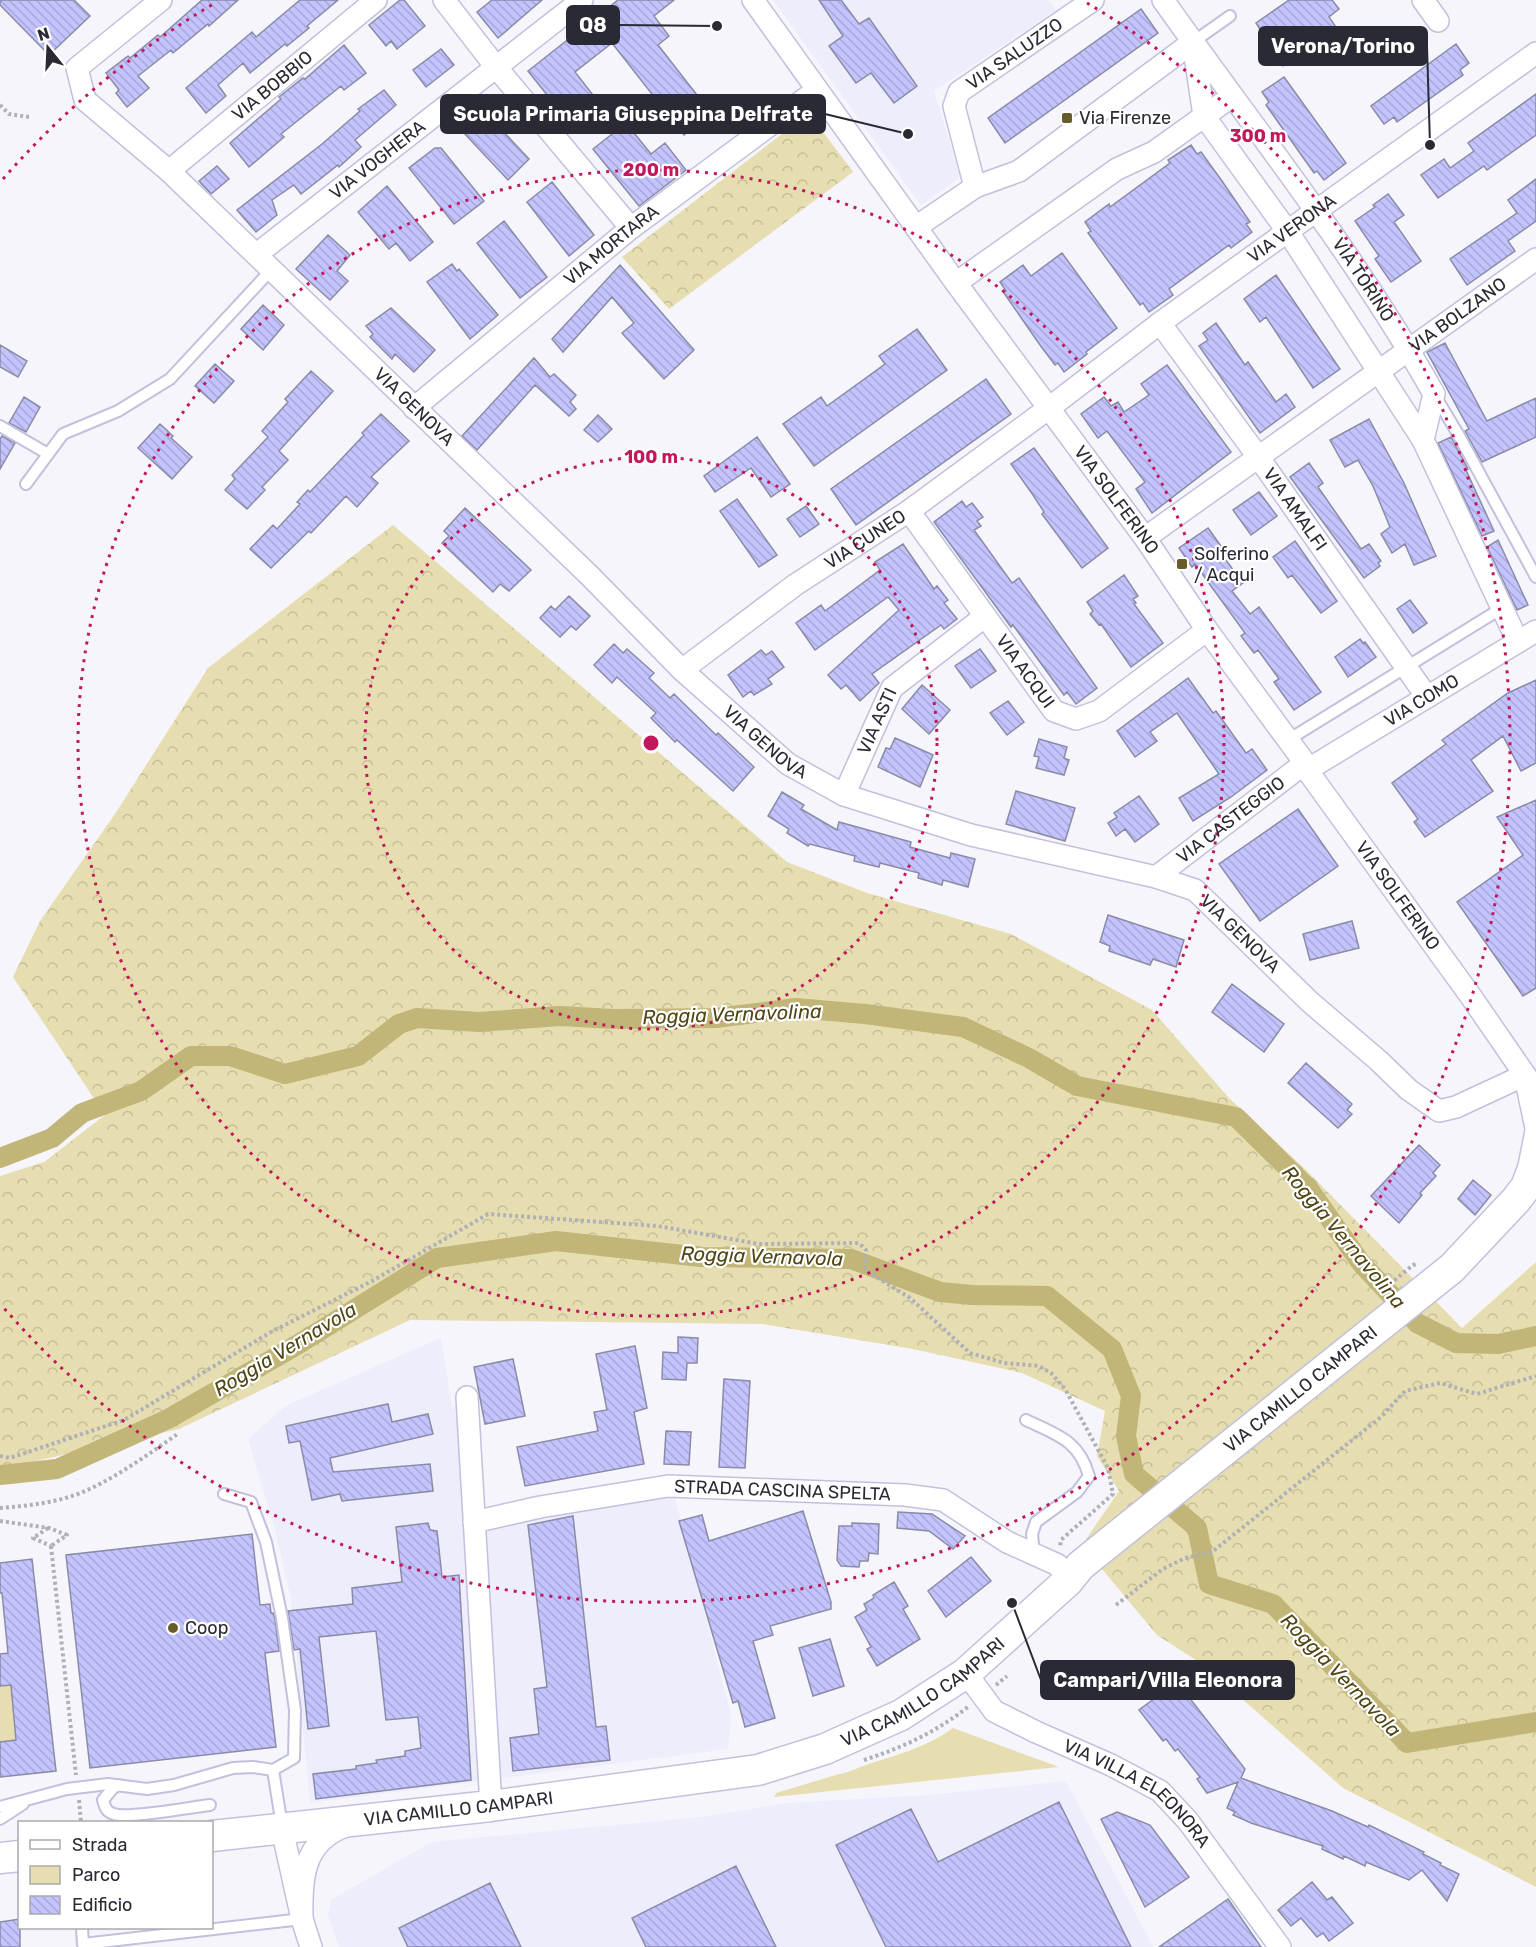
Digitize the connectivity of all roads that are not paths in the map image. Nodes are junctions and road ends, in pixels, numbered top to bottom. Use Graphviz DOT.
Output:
graph roads {
  1 [pos="161,0"];
  2 [pos="376,0"];
  3 [pos="444,0"];
  4 [pos="582,0"];
  5 [pos="753,0"];
  6 [pos="1093,0"];
  7 [pos="1163,0"];
  8 [pos="1424,0"];
  9 [pos="1230,16"];
  10 [pos="1438,21"];
  11 [pos="1193,42"];
  12 [pos="1536,53"];
  13 [pos="496,67"];
  14 [pos="817,90"];
  15 [pos="1231,97"];
  16 [pos="1204,116"];
  17 [pos="169,171"];
  18 [pos="975,187"];
  19 [pos="1316,210"];
  20 [pos="916,227"];
  21 [pos="631,228"];
  22 [pos="1288,232"];
  23 [pos="257,254"];
  24 [pos="1536,259"];
  25 [pos="272,269"];
  26 [pos="956,283"];
  27 [pos="1160,323"];
  28 [pos="1410,350"];
  29 [pos="1379,372"];
  30 [pos="1434,394"];
  31 [pos="414,408"];
  32 [pos="1049,408"];
  33 [pos="0,426"];
  34 [pos="1422,440"];
  35 [pos="48,454"];
  36 [pos="1258,458"];
  37 [pos="26,484"];
  38 [pos="909,511"];
  39 [pos="1145,538"];
  40 [pos="1536,577"];
  41 [pos="1502,608"];
  42 [pos="984,617"];
  43 [pos="1208,630"];
  44 [pos="1527,637"];
  45 [pos="1407,666"];
  46 [pos="682,670"];
  47 [pos="1427,697"];
  48 [pos="1288,740"];
  49 [pos="1306,767"];
  50 [pos="844,795"];
  51 [pos="1156,877"];
  52 [pos="1530,1083"];
  53 [pos="1536,1130"];
  54 [pos="1536,1174"];
  55 [pos="1516,1200"];
  56 [pos="466,1397"];
  57 [pos="1026,1420"];
  58 [pos="224,1494"];
  59 [pos="474,1522"];
  60 [pos="1034,1555"];
  61 [pos="1063,1573"];
  62 [pos="966,1673"];
  63 [pos="273,1770"];
  64 [pos="119,1785"];
  65 [pos="33,1796"];
  66 [pos="210,1805"];
  67 [pos="0,1806"];
  68 [pos="491,1806"];
  69 [pos="0,1819"];
  70 [pos="364,1820"];
  71 [pos="282,1828"];
  72 [pos="213,1836"];
  73 [pos="18,1856"];
  74 [pos="0,1858"];
  75 [pos="302,1920"];
  76 [pos="213,1926"];
  77 [pos="82,1929"];
  78 [pos="190,1929"];
  79 [pos="311,1947"];
  80 [pos="1280,1947"];
  1 -- 17 [label="street, VIA GENOVA"];
  2 -- 17 [label="street, VIA BOBBIO"];
  3 -- 13 [label="street"];
  4 -- 13 [label="street, VIA VOGHERA"];
  5 -- 14 [label="street, VIA SOLFERINO"];
  6 -- 18 [label="street, VIA SALUZZO"];
  7 -- 11 [label="street, VIA TORINO"];
  8 -- 10 [label="street"];
  9 -- 11 [label="lane"];
  11 -- 15 [label="street, VIA TORINO"];
  11 -- 16 [label="street, VIA TORINO"];
  11 -- 18 [label="street"];
  12 -- 19 [label="street, VIA VERONA"];
  13 -- 21 [label="street"];
  13 -- 23 [label="street, VIA VOGHERA"];
  14 -- 20 [label="street, VIA SOLFERINO"];
  14 -- 21 [label="street, VIA MORTARA"];
  15 -- 16 [label="street"];
  15 -- 19 [label="street, VIA TORINO"];
  16 -- 22 [label="street, VIA TORINO"];
  16 -- 26 [label="street"];
  17 -- 23 [label="street, VIA GENOVA"];
  18 -- 20 [label="street"];
  19 -- 22 [label="street, VIA VERONA"];
  19 -- 28 [label="street, VIA TORINO"];
  20 -- 26 [label="street, VIA SOLFERINO"];
  21 -- 31 [label="street, VIA MORTARA"];
  22 -- 27 [label="street, VIA VERONA"];
  22 -- 29 [label="street, VIA TORINO"];
  23 -- 25 [label="street, VIA GENOVA"];
  24 -- 28 [label="street, VIA BOLZANO"];
  25 -- 31 [label="street, VIA GENOVA"];
  25 -- 35 [label="lane"];
  26 -- 32 [label="street, VIA SOLFERINO"];
  27 -- 32 [label="street, VIA VERONA"];
  27 -- 36 [label="street, VIA AMALFI"];
  28 -- 29 [label="street, VIA BOLZANO"];
  28 -- 30 [label="street, VIA TORINO"];
  29 -- 34 [label="street, VIA TORINO"];
  29 -- 36 [label="street, VIA BOLZANO"];
  30 -- 34 [label="street"];
  30 -- 40 [label="lane"];
  31 -- 46 [label="street, VIA GENOVA"];
  32 -- 38 [label="street, VIA CUNEO"];
  32 -- 39 [label="street, VIA SOLFERINO"];
  33 -- 35 [label="lane"];
  34 -- 41 [label="street, VIA TORINO"];
  35 -- 37 [label="lane"];
  36 -- 39 [label="street, VIA BOLZANO"];
  36 -- 45 [label="street, VIA AMALFI"];
  38 -- 42 [label="street, VIA ACQUI"];
  38 -- 46 [label="street, VIA CUNEO"];
  39 -- 43 [label="street, VIA SOLFERINO"];
  41 -- 44 [label="street, VIA TORINO"];
  41 -- 45 [label="lane"];
  42 -- 43 [label="street, VIA ACQUI"];
  42 -- 50 [label="street, VIA ASTI"];
  43 -- 48 [label="street, VIA SOLFERINO"];
  44 -- 47 [label="street, VIA COMO"];
  45 -- 47 [label="street, VIA AMALFI"];
  45 -- 48 [label="lane"];
  46 -- 50 [label="street, VIA GENOVA"];
  47 -- 49 [label="street, VIA COMO"];
  48 -- 49 [label="street, VIA SOLFERINO"];
  49 -- 51 [label="street, VIA CASTEGGIO"];
  49 -- 52 [label="street, VIA SOLFERINO"];
  50 -- 51 [label="street, VIA GENOVA"];
  51 -- 52 [label="street, VIA GENOVA"];
  52 -- 53 [label="street"];
  53 -- 55 [label="street"];
  54 -- 55 [label="street, VIA CAMILLO CAMPARI"];
  55 -- 61 [label="street, VIA CAMILLO CAMPARI"];
  56 -- 59 [label="street"];
  57 -- 60 [label="lane"];
  58 -- 63 [label="lane"];
  59 -- 60 [label="street, STRADA CASCINA SPELTA"];
  59 -- 68 [label="street"];
  60 -- 61 [label="street, STRADA CASCINA SPELTA"];
  61 -- 62 [label="street, VIA CAMILLO CAMPARI"];
  62 -- 68 [label="street, VIA CAMILLO CAMPARI"];
  62 -- 80 [label="street, VIA VILLA ELEONORA"];
  63 -- 64 [label="lane"];
  63 -- 71 [label="lane"];
  64 -- 65 [label="lane"];
  64 -- 66 [label="lane"];
  65 -- 67 [label="lane"];
  65 -- 69 [label="lane"];
  68 -- 70 [label="street, VIA CAMILLO CAMPARI"];
  70 -- 71 [label="street, VIA CAMILLO CAMPARI"];
  70 -- 75 [label="street"];
  71 -- 72 [label="street, VIA CAMILLO CAMPARI"];
  71 -- 75 [label="street"];
  73 -- 74 [label="street"];
  75 -- 76 [label="lane"];
  75 -- 79 [label="street"];
  77 -- 78 [label="lane"];
}
